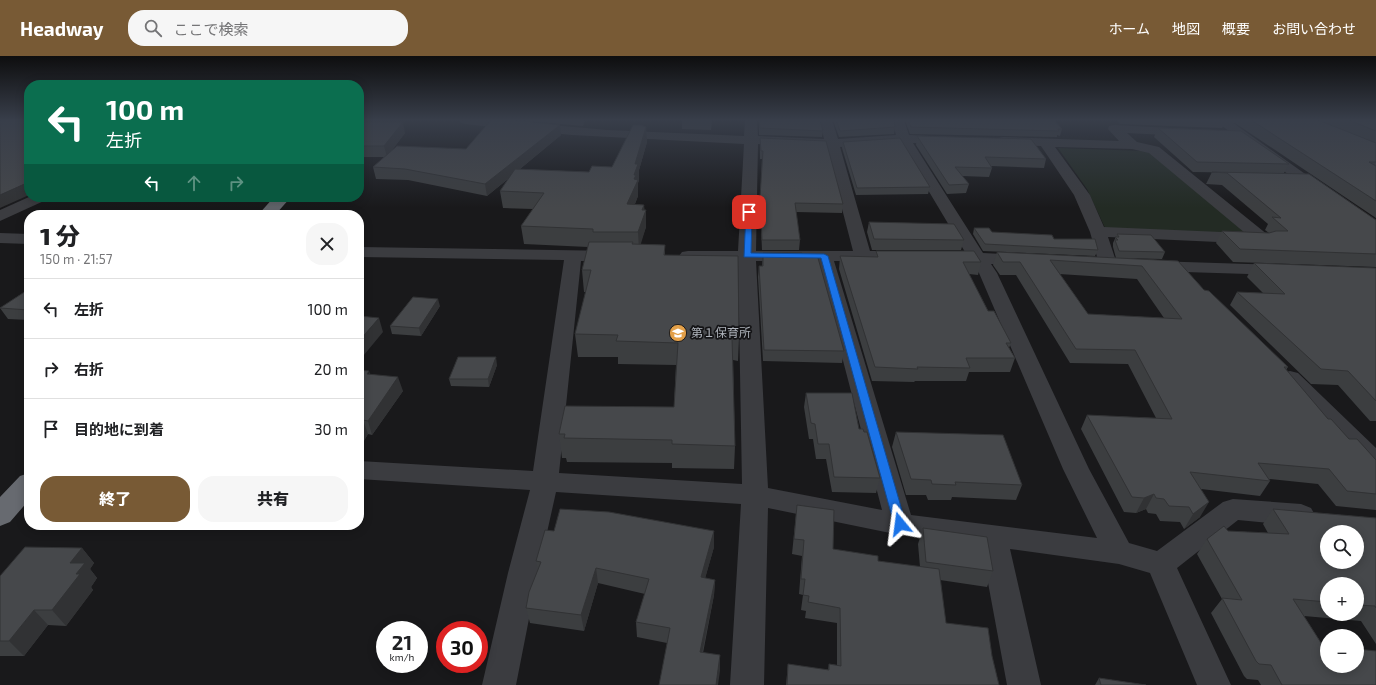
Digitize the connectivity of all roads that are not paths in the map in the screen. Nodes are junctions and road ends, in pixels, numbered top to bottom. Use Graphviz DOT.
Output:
graph roads {
  1 [pos="751,149"];
  2 [pos="834,149"];
  3 [pos="910,149"];
  4 [pos="1050,149"];
  5 [pos="1150,149"];
  6 [pos="1260,149"];
  7 [pos="1187,177"];
  8 [pos="1211,177"];
  9 [pos="1281,179"];
  10 [pos="1304,180"];
  11 [pos="1330,197"];
  12 [pos="30,202"];
  13 [pos="278,202"];
  14 [pos="271,210"];
  15 [pos="0,216"];
  16 [pos="1098,232"];
  17 [pos="0,238"];
  18 [pos="24,239"];
  19 [pos="364,252"];
  20 [pos="747,255"];
  21 [pos="573,256"];
  22 [pos="629,256"];
  23 [pos="668,256"];
  24 [pos="824,256"];
  25 [pos="863,256"];
  26 [pos="978,257"];
  27 [pos="1039,260"];
  28 [pos="1177,266"];
  29 [pos="1296,271"];
  30 [pos="1200,289"];
  31 [pos="1274,362"];
  32 [pos="1376,463"];
  33 [pos="364,470"];
  34 [pos="545,482"];
  35 [pos="24,489"];
  36 [pos="755,495"];
  37 [pos="0,515"];
  38 [pos="1328,517"];
  39 [pos="900,524"];
  40 [pos="993,536"];
  41 [pos="1119,552"];
  42 [pos="1161,564"];
  43 [pos="499,685"];
  44 [pos="747,685"];
  45 [pos="1024,685"];
  46 [pos="1214,685"];
  1 -- 20 [label="street"];
  2 -- 25 [label="street"];
  3 -- 26 [label="street"];
  4 -- 16 [label="street"];
  5 -- 7 [label="street"];
  6 -- 10 [label="street"];
  7 -- 8 [label="street"];
  7 -- 16 [label="street"];
  9 -- 10 [label="street"];
  10 -- 11 [label="street"];
  12 -- 15 [label="street"];
  13 -- 14 [label="highway"];
  16 -- 28 [label="street"];
  17 -- 18 [label="street"];
  19 -- 21 [label="street"];
  20 -- 23 [label="street"];
  20 -- 24 [label="street"];
  20 -- 36 [label="street"];
  21 -- 22 [label="street"];
  21 -- 34 [label="street"];
  24 -- 25 [label="street"];
  24 -- 39 [label="street"];
  25 -- 26 [label="street"];
  26 -- 27 [label="street"];
  26 -- 41 [label="street"];
  28 -- 29 [label="street"];
  28 -- 30 [label="street"];
  31 -- 32 [label="street"];
  33 -- 34 [label="street"];
  34 -- 36 [label="street"];
  34 -- 43 [label="street"];
  35 -- 37 [label="highway"];
  36 -- 39 [label="street"];
  36 -- 44 [label="street"];
  38 -- 42 [label="street"];
  39 -- 40 [label="street"];
  40 -- 41 [label="street"];
  40 -- 45 [label="street"];
  41 -- 42 [label="street"];
  42 -- 46 [label="street"];
}
